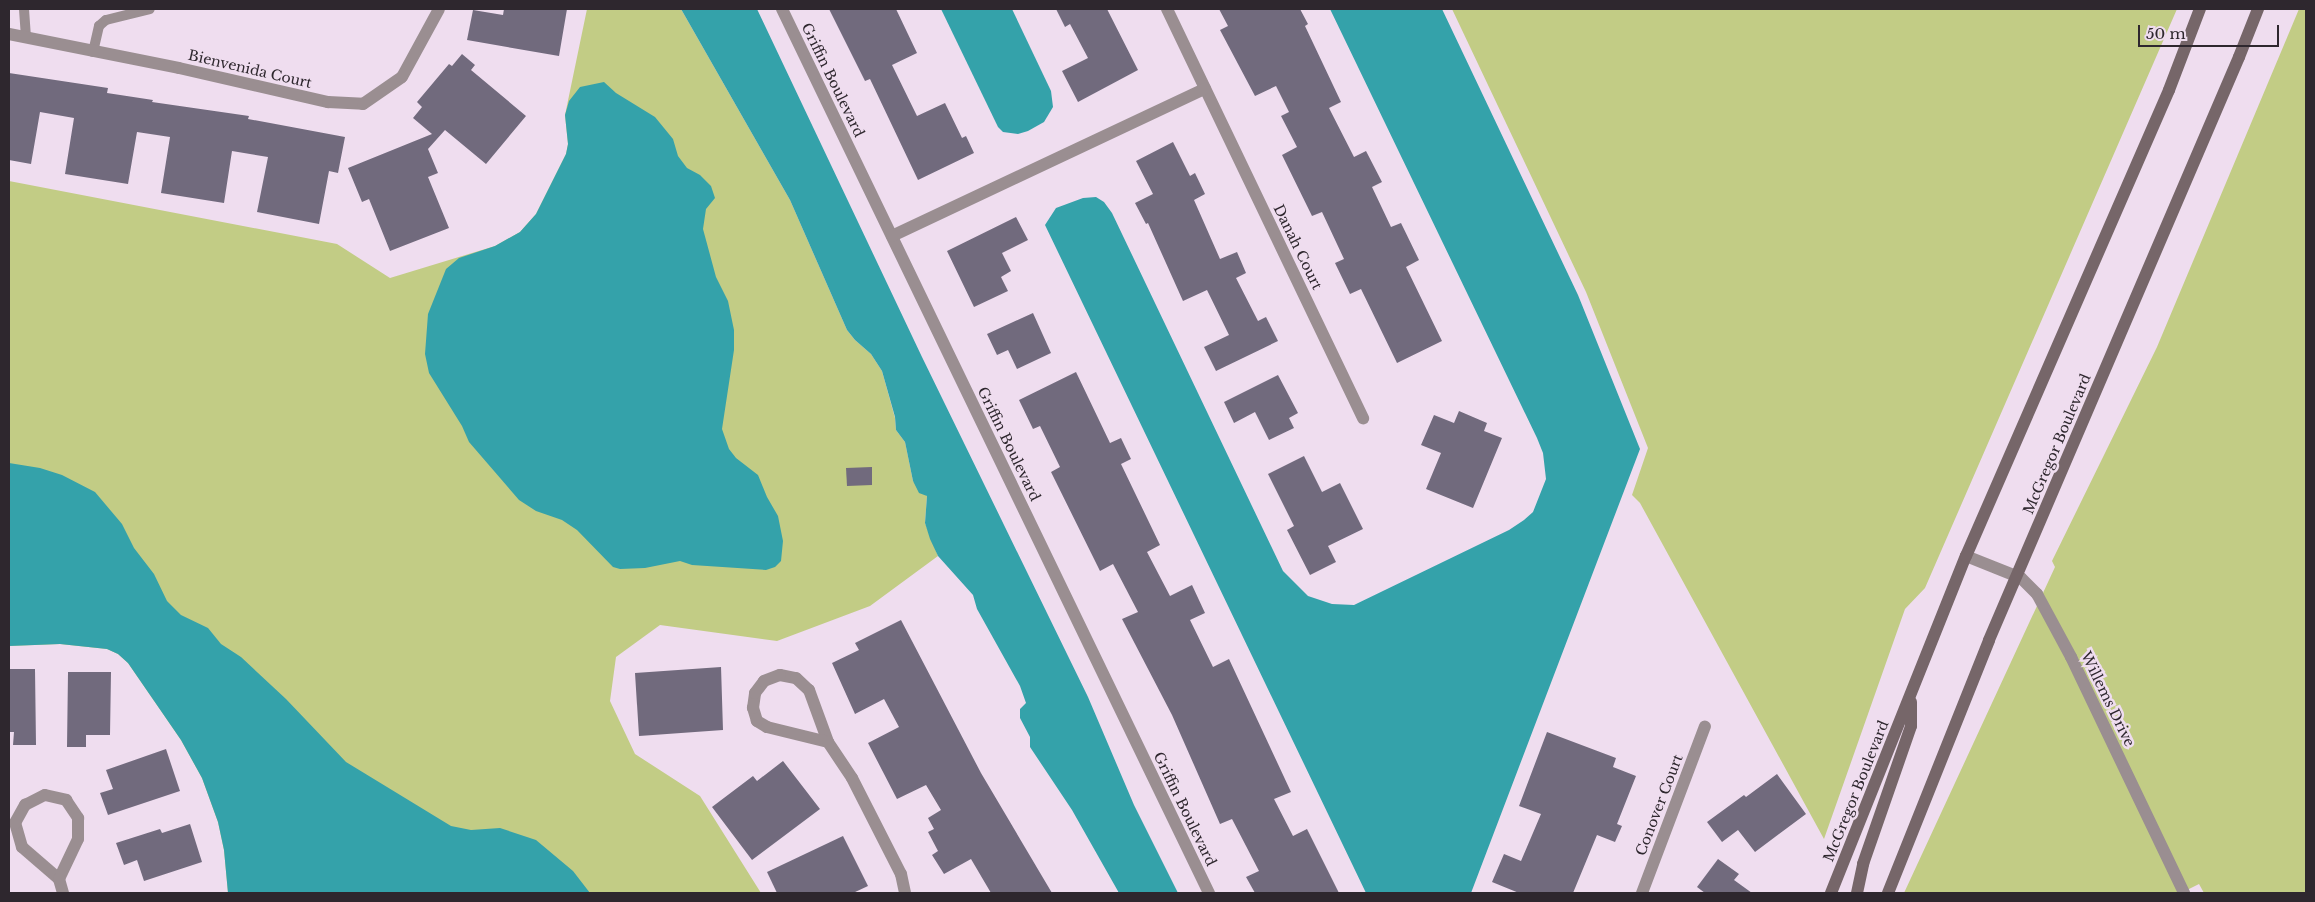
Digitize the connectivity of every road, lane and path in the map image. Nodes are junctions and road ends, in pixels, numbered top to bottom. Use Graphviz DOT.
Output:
graph roads {
  1 [pos="24,9"];
  2 [pos="150,9"];
  3 [pos="439,9"];
  4 [pos="782,9"];
  5 [pos="1166,9"];
  6 [pos="2200,9"];
  7 [pos="2258,9"];
  8 [pos="9,34"];
  9 [pos="26,38"];
  10 [pos="93,52"];
  11 [pos="1205,89"];
  12 [pos="892,236"];
  13 [pos="1363,418"];
  14 [pos="1966,556"];
  15 [pos="2017,576"];
  16 [pos="1910,694"];
  17 [pos="1704,726"];
  18 [pos="828,742"];
  19 [pos="901,874"];
  20 [pos="59,879"];
  21 [pos="63,893"];
  22 [pos="905,893"];
  23 [pos="912,893"];
  24 [pos="1208,893"];
  25 [pos="1642,893"];
  26 [pos="1831,893"];
  27 [pos="1856,893"];
  28 [pos="1888,893"];
  29 [pos="2184,893"];
  1 -- 9 [label="lane"];
  2 -- 10 [label="lane"];
  3 -- 10 [label="street, Bienvenida Court"];
  4 -- 12 [label="street, Griffin Boulevard"];
  5 -- 11 [label="street, Danah Court"];
  6 -- 14 [label="main road, McGregor Boulevard"];
  7 -- 15 [label="main road, McGregor Boulevard"];
  8 -- 9 [label="street, Bienvenida Court"];
  9 -- 10 [label="street, Bienvenida Court"];
  11 -- 12 [label="street"];
  11 -- 13 [label="street, Danah Court"];
  12 -- 24 [label="street, Griffin Boulevard"];
  14 -- 15 [label="street, Willems Drive"];
  14 -- 16 [label="main road, McGregor Boulevard"];
  15 -- 28 [label="main road, McGregor Boulevard"];
  15 -- 29 [label="street, Willems Drive"];
  16 -- 26 [label="main road, McGregor Boulevard"];
  16 -- 27 [label="main road"];
  17 -- 25 [label="street, Conover Court"];
  18 -- 18 [label="street"];
  18 -- 19 [label="street"];
  19 -- 22 [label="street"];
  19 -- 23 [label="street"];
  20 -- 20 [label="street"];
  20 -- 21 [label="street"];
}
